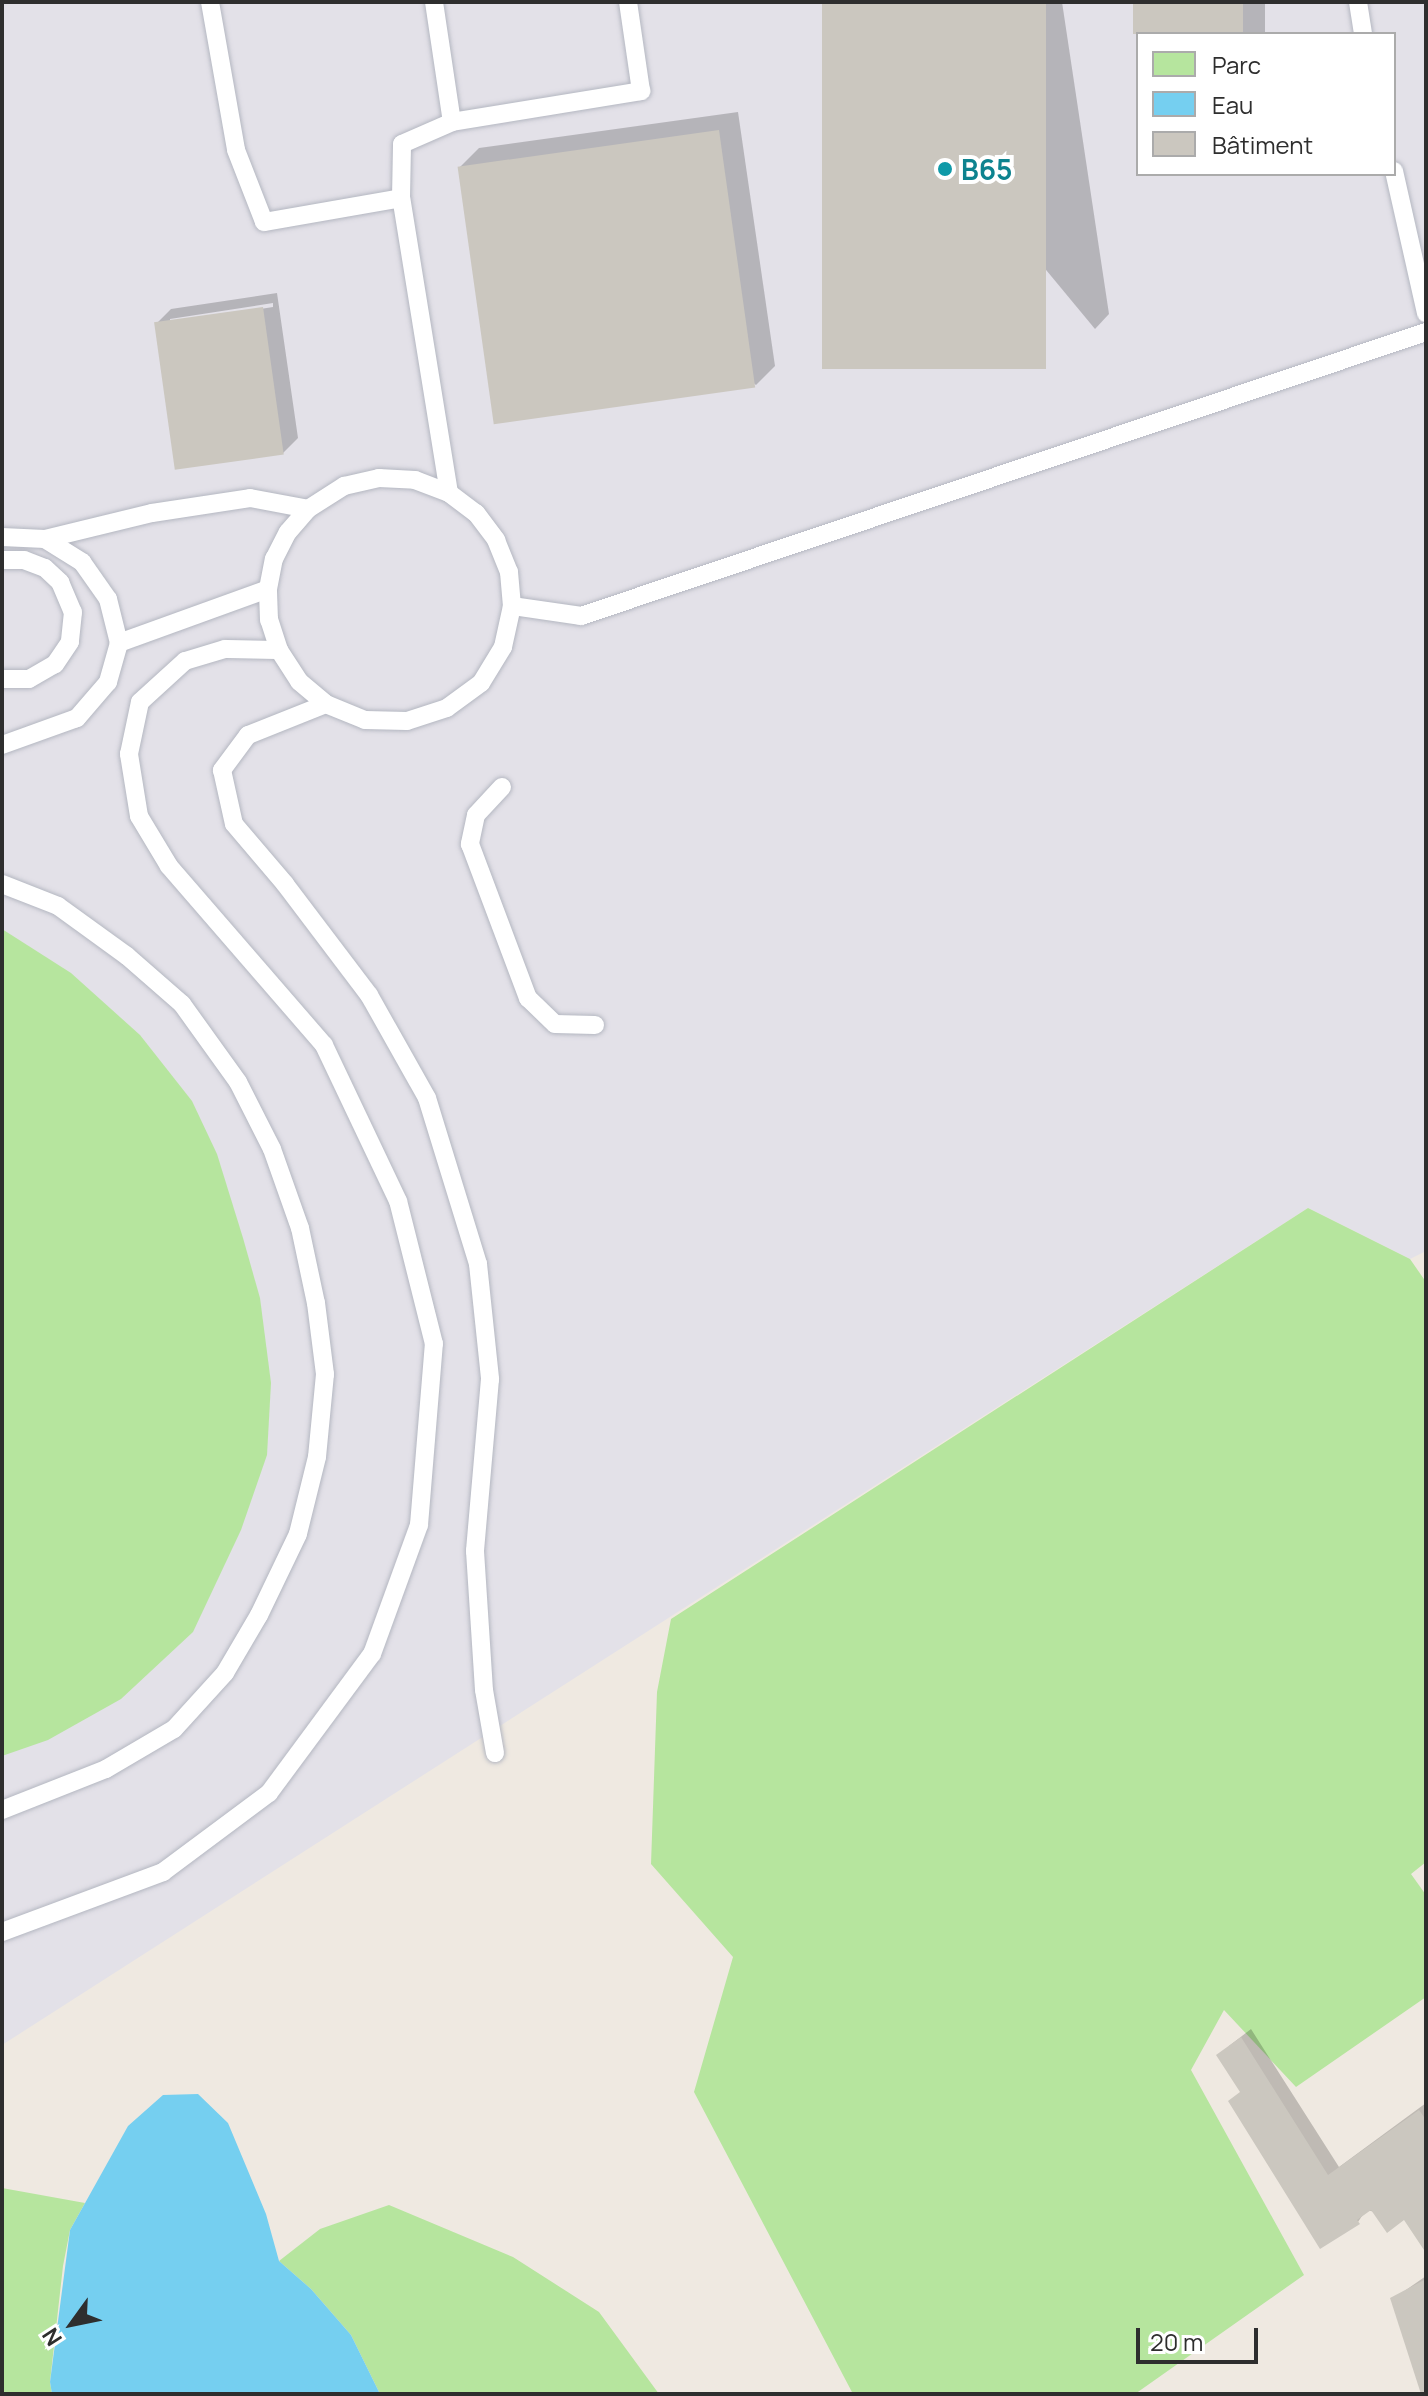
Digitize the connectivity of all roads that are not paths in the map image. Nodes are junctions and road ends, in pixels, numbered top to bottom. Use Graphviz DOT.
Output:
graph roads {
  1 [pos="210,2"];
  2 [pos="434,2"];
  3 [pos="628,2"];
  4 [pos="1358,2"];
  5 [pos="1363,32"];
  6 [pos="452,122"];
  7 [pos="1395,176"];
  8 [pos="401,198"];
  9 [pos="1426,313"];
  10 [pos="1426,332"];
  11 [pos="449,493"];
  12 [pos="308,509"];
  13 [pos="2,537"];
  14 [pos="45,539"];
  15 [pos="2,560"];
  16 [pos="268,589"];
  17 [pos="512,606"];
  18 [pos="119,643"];
  19 [pos="279,650"];
  20 [pos="2,679"];
  21 [pos="326,704"];
  22 [pos="2,745"];
  23 [pos="502,787"];
  24 [pos="2,884"];
  25 [pos="595,1025"];
  26 [pos="495,1753"];
  27 [pos="2,1810"];
  28 [pos="2,1932"];
  1 -- 8 [label="lane"];
  2 -- 6 [label="lane"];
  3 -- 6 [label="lane"];
  4 -- 5 [label="lane"];
  6 -- 8 [label="lane"];
  7 -- 9 [label="lane"];
  8 -- 11 [label="lane"];
  10 -- 17 [label="lane"];
  11 -- 12 [label="lane"];
  11 -- 17 [label="lane"];
  12 -- 14 [label="lane"];
  12 -- 16 [label="lane"];
  13 -- 14 [label="lane"];
  14 -- 18 [label="lane"];
  15 -- 20 [label="lane"];
  16 -- 18 [label="lane"];
  16 -- 19 [label="lane"];
  17 -- 21 [label="lane"];
  18 -- 22 [label="lane"];
  19 -- 21 [label="lane"];
  19 -- 28 [label="lane"];
  21 -- 26 [label="lane"];
  23 -- 25 [label="lane"];
  24 -- 27 [label="lane"];
}
